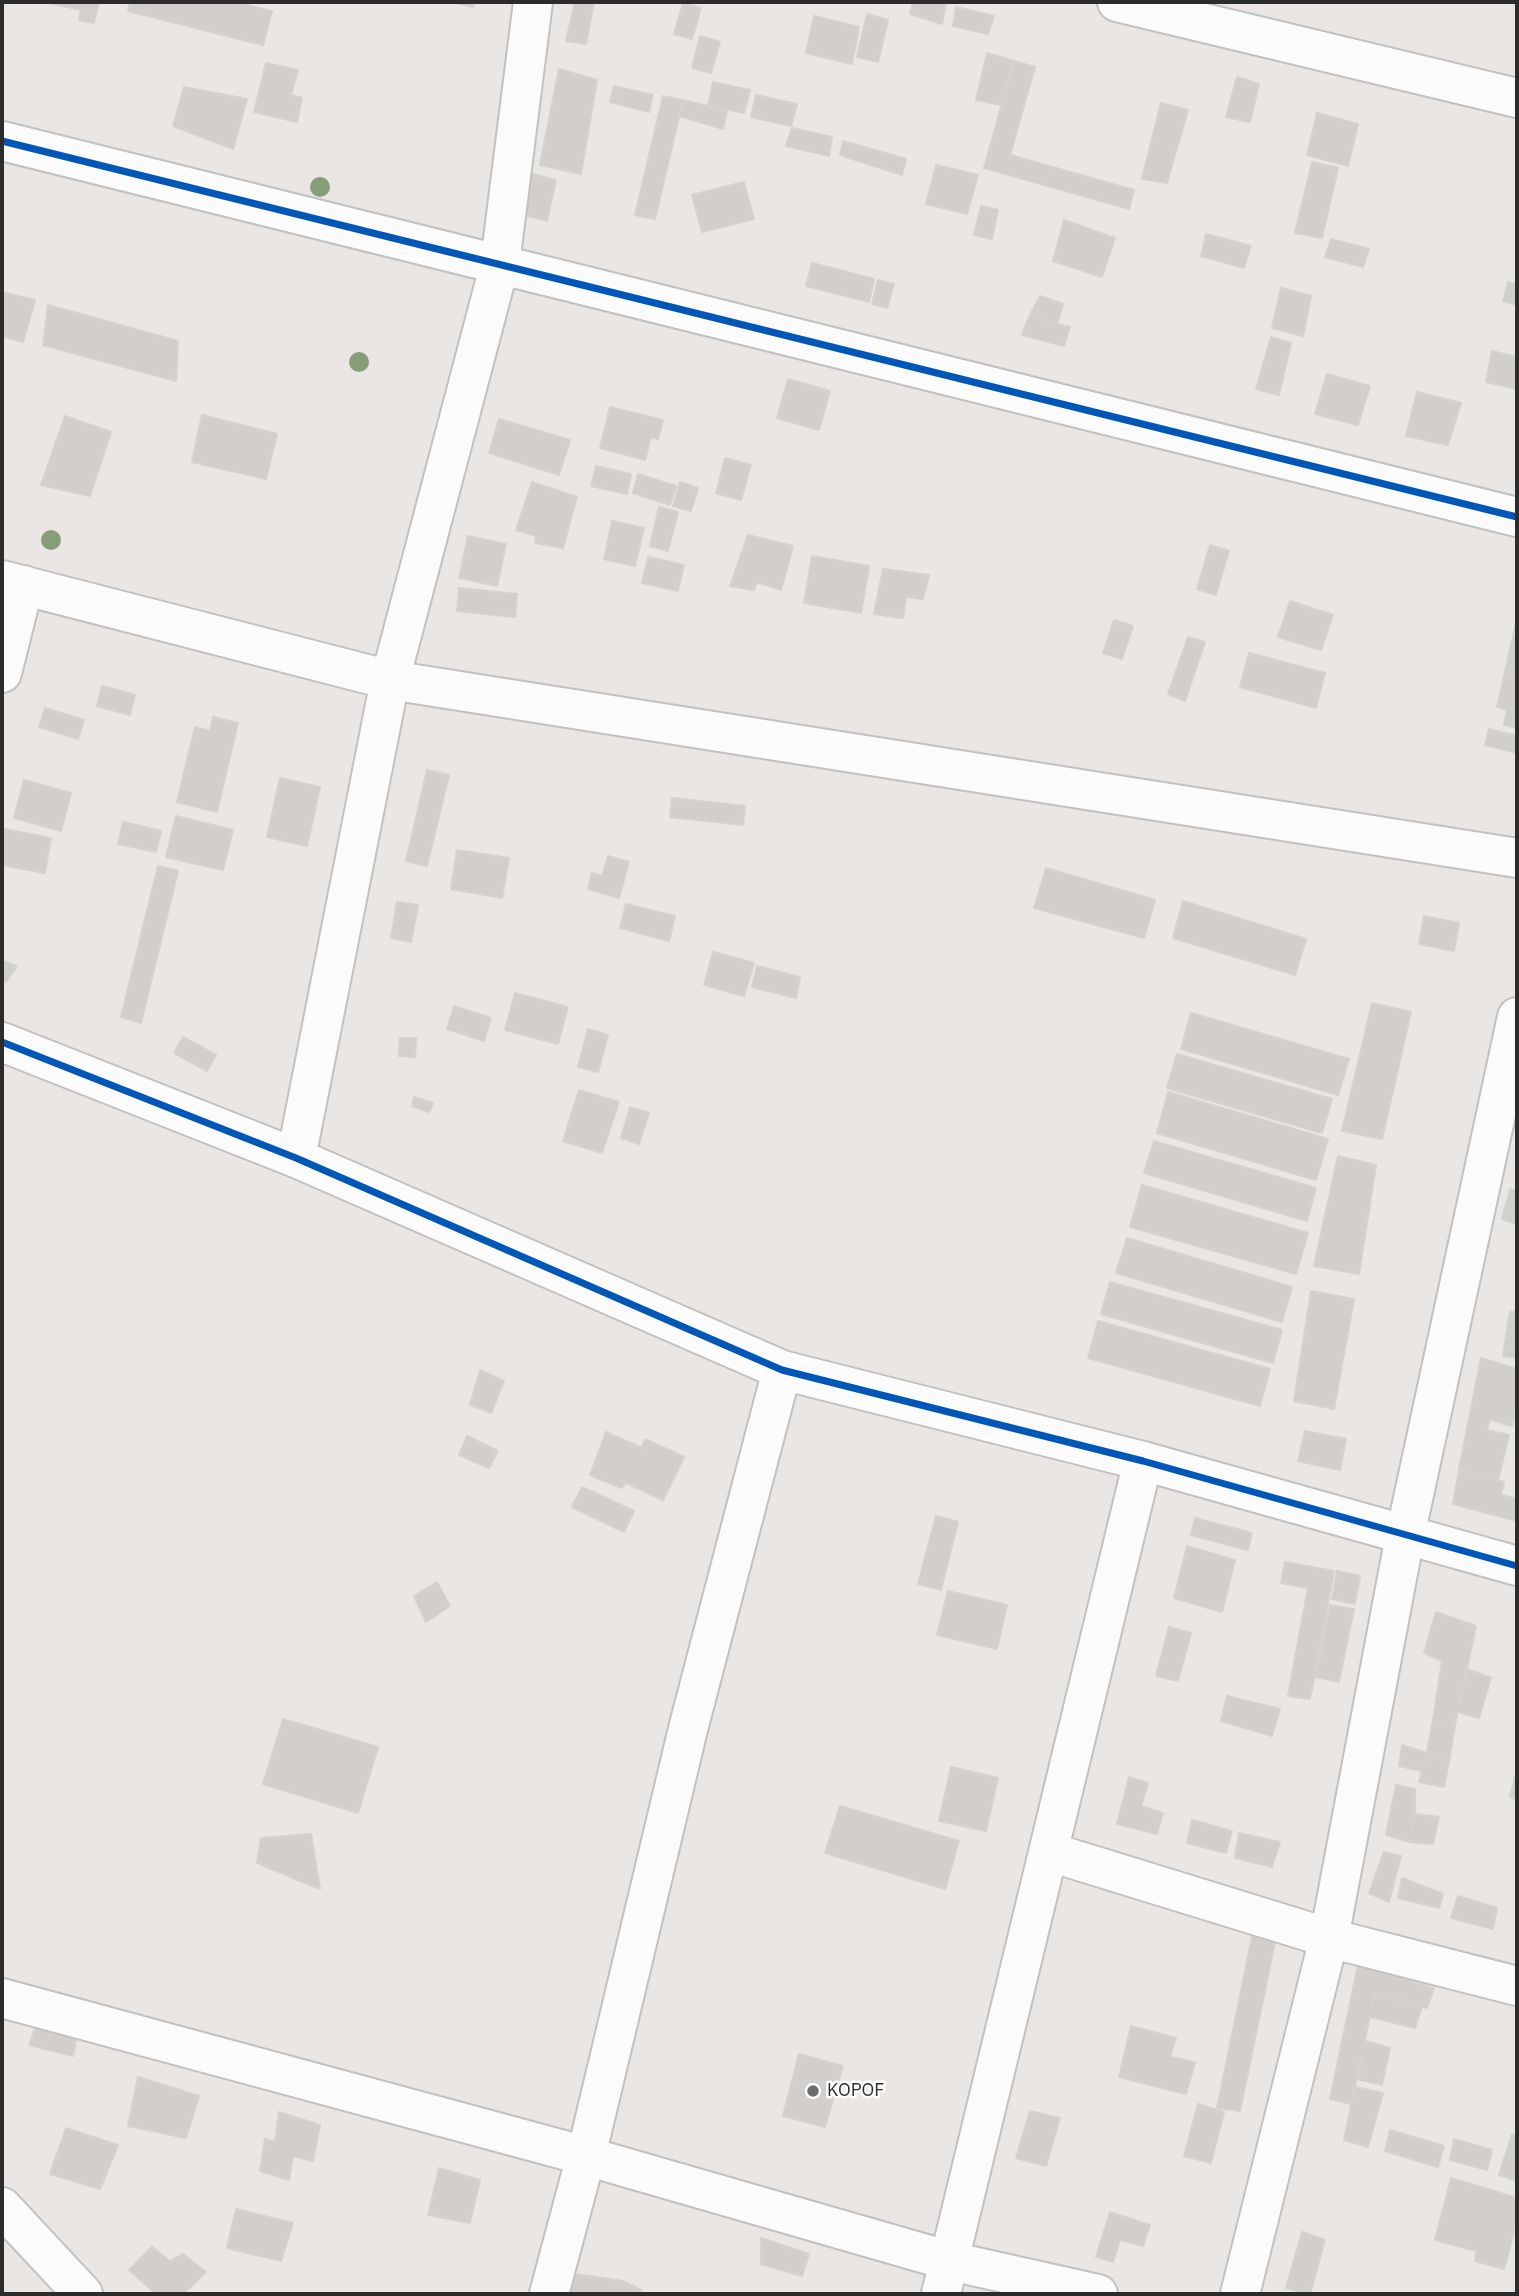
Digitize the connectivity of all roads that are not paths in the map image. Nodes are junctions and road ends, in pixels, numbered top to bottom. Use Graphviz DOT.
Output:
graph roads {
  1 [pos="533,2"];
  2 [pos="1117,2"];
  3 [pos="1517,98"];
  4 [pos="2,141"];
  5 [pos="500,263"];
  6 [pos="1517,517"];
  7 [pos="13,583"];
  8 [pos="2,673"];
  9 [pos="390,680"];
  10 [pos="1517,858"];
  11 [pos="1517,1017"];
  12 [pos="2,1042"];
  13 [pos="1503,1154"];
  14 [pos="296,1158"];
  15 [pos="782,1370"];
  16 [pos="1143,1461"];
  17 [pos="1405,1536"];
  18 [pos="1517,1566"];
  19 [pos="1049,1852"];
  20 [pos="1329,1938"];
  21 [pos="1517,1986"];
  22 [pos="2,1998"];
  23 [pos="586,2156"];
  24 [pos="2,2207"];
  25 [pos="946,2278"];
  26 [pos="83,2294"];
  27 [pos="550,2294"];
  28 [pos="1098,2294"];
  29 [pos="1240,2294"];
  1 -- 5 [label="street"];
  2 -- 3 [label="street"];
  4 -- 5 [label="street"];
  5 -- 6 [label="street"];
  5 -- 9 [label="street"];
  7 -- 8 [label="street"];
  7 -- 9 [label="street"];
  9 -- 10 [label="street"];
  9 -- 14 [label="street"];
  11 -- 13 [label="street"];
  12 -- 14 [label="street"];
  13 -- 17 [label="street"];
  14 -- 15 [label="street"];
  15 -- 16 [label="street"];
  15 -- 23 [label="street"];
  16 -- 17 [label="street"];
  16 -- 19 [label="street"];
  17 -- 18 [label="street"];
  17 -- 20 [label="street"];
  19 -- 20 [label="street"];
  19 -- 25 [label="street"];
  20 -- 21 [label="street"];
  20 -- 29 [label="street"];
  22 -- 23 [label="street"];
  23 -- 25 [label="street"];
  23 -- 27 [label="street"];
  24 -- 26 [label="street"];
  25 -- 28 [label="street"];
}
